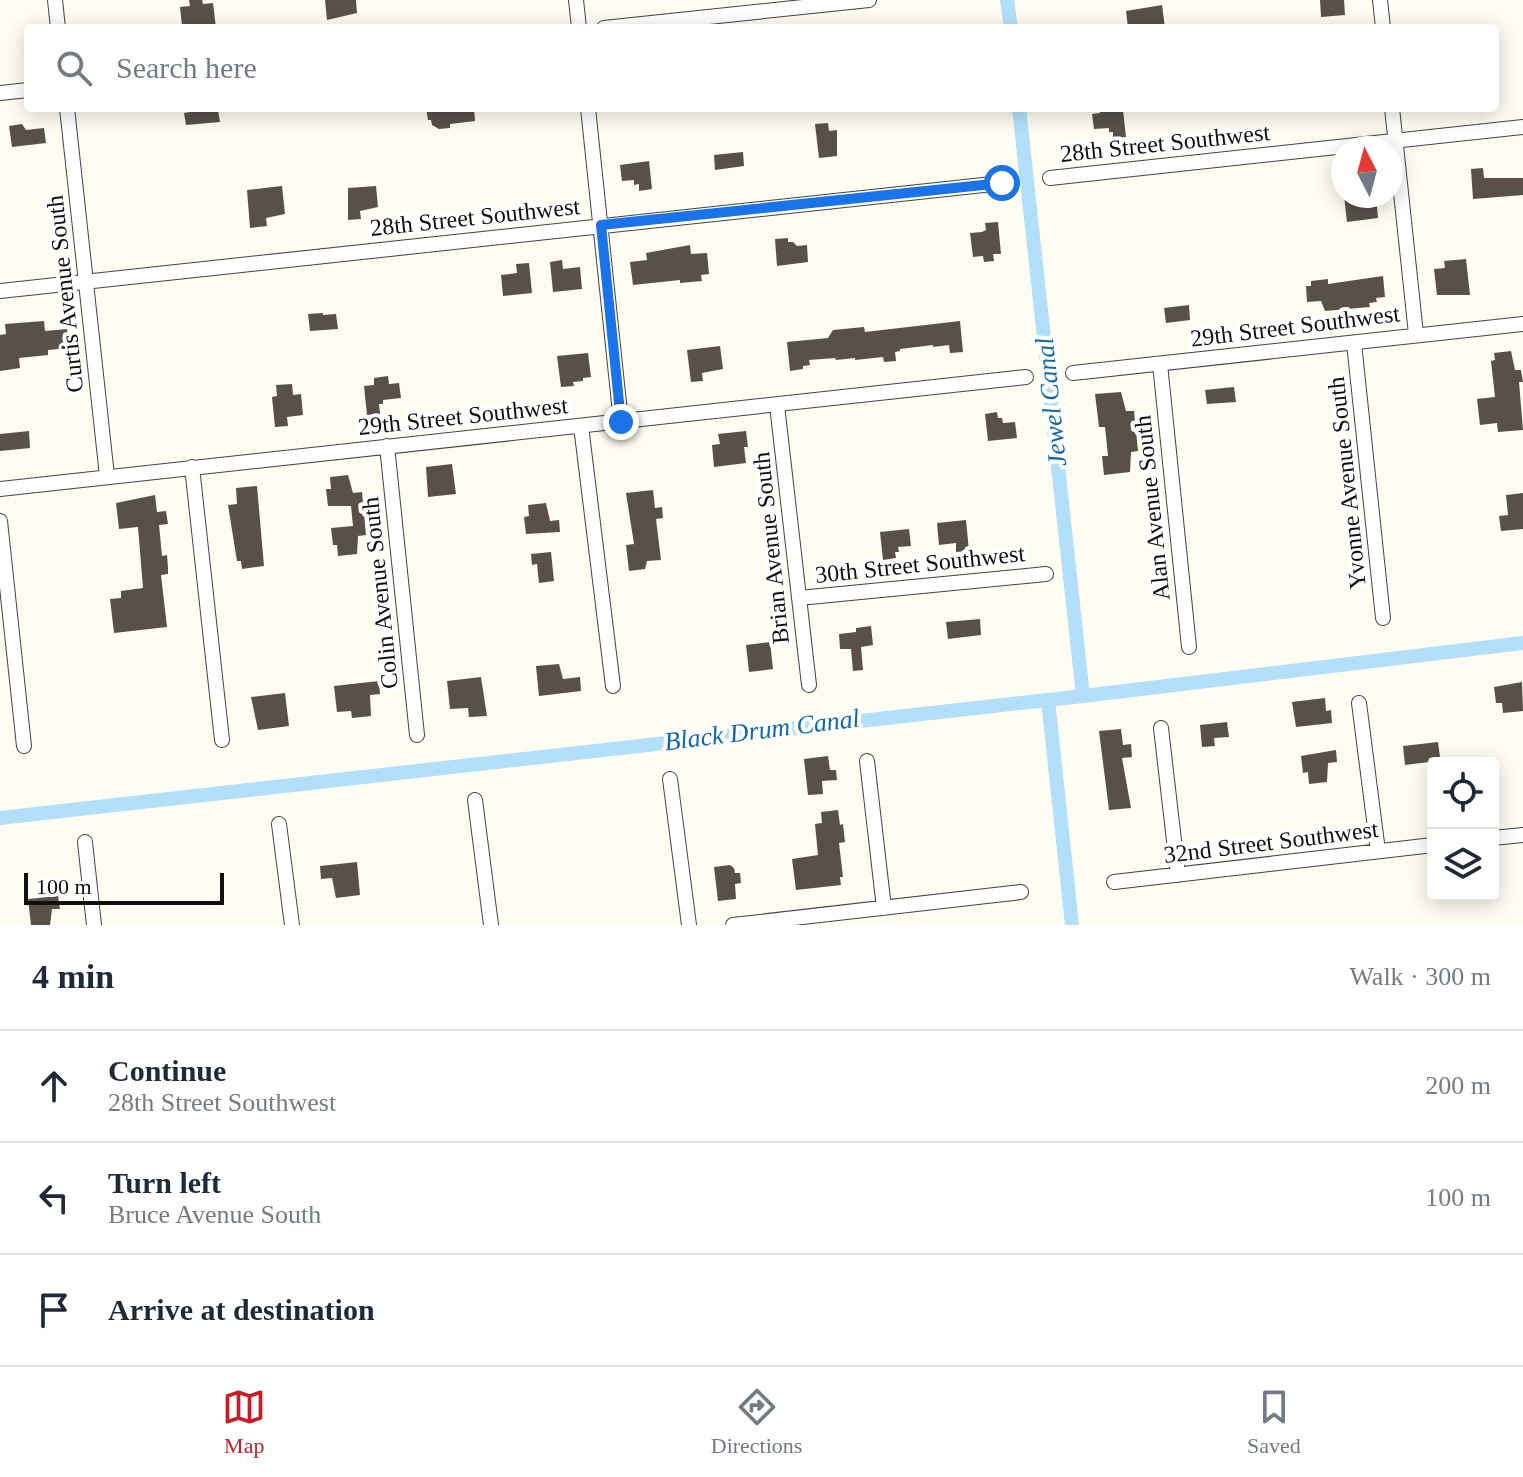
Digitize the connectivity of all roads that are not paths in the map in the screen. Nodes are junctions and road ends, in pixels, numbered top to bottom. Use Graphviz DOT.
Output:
graph roads {
  1 [pos="55,0"];
  2 [pos="576,0"];
  3 [pos="869,0"];
  4 [pos="1380,0"];
  5 [pos="58,24"];
  6 [pos="579,24"];
  7 [pos="642,24"];
  8 [pos="1383,24"];
  9 [pos="24,90"];
  10 [pos="0,93"];
  11 [pos="67,112"];
  12 [pos="588,112"];
  13 [pos="1392,112"];
  14 [pos="1523,127"];
  15 [pos="1395,136"];
  16 [pos="1403,140"];
  17 [pos="1331,148"];
  18 [pos="1050,178"];
  19 [pos="1002,183"];
  20 [pos="1403,208"];
  21 [pos="601,225"];
  22 [pos="85,282"];
  23 [pos="0,291"];
  24 [pos="1523,324"];
  25 [pos="1416,334"];
  26 [pos="1354,343"];
  27 [pos="1160,364"];
  28 [pos="1073,373"];
  29 [pos="1026,377"];
  30 [pos="777,405"];
  31 [pos="621,422"];
  32 [pos="581,426"];
  33 [pos="387,446"];
  34 [pos="192,467"];
  35 [pos="107,476"];
  36 [pos="0,489"];
  37 [pos="0,521"];
  38 [pos="1046,574"];
  39 [pos="799,598"];
  40 [pos="1383,618"];
  41 [pos="1189,647"];
  42 [pos="809,685"];
  43 [pos="613,686"];
  44 [pos="1359,703"];
  45 [pos="1161,728"];
  46 [pos="417,735"];
  47 [pos="222,740"];
  48 [pos="24,746"];
  49 [pos="867,761"];
  50 [pos="670,779"];
  51 [pos="475,800"];
  52 [pos="279,824"];
  53 [pos="1523,835"];
  54 [pos="1499,837"];
  55 [pos="85,842"];
  56 [pos="1427,846"];
  57 [pos="1378,851"];
  58 [pos="1178,875"];
  59 [pos="1114,882"];
  60 [pos="1021,892"];
  61 [pos="884,908"];
  62 [pos="94,925"];
  63 [pos="292,925"];
  64 [pos="491,925"];
  65 [pos="689,925"];
  66 [pos="733,925"];
  1 -- 5 [label="street"];
  2 -- 6 [label="street"];
  3 -- 7 [label="street"];
  4 -- 8 [label="street"];
  9 -- 10 [label="street"];
  11 -- 22 [label="street, Curtis Avenue South"];
  12 -- 21 [label="street"];
  13 -- 15 [label="street"];
  14 -- 16 [label="street, 28th Street Southwest"];
  17 -- 18 [label="street, 28th Street Southwest"];
  19 -- 21 [label="street, 28th Street Southwest"];
  20 -- 25 [label="street"];
  21 -- 22 [label="street, 28th Street Southwest"];
  21 -- 31 [label="street"];
  22 -- 23 [label="street, 28th Street Southwest"];
  22 -- 35 [label="street, Curtis Avenue South"];
  24 -- 25 [label="street, 29th Street Southwest"];
  25 -- 26 [label="street, 29th Street Southwest"];
  26 -- 27 [label="street, 29th Street Southwest"];
  26 -- 40 [label="street, Yvonne Avenue South"];
  27 -- 28 [label="street, 29th Street Southwest"];
  27 -- 41 [label="street, Alan Avenue South"];
  29 -- 30 [label="street, 29th Street Southwest"];
  30 -- 31 [label="street, 29th Street Southwest"];
  30 -- 39 [label="street, Brian Avenue South"];
  31 -- 32 [label="street, 29th Street Southwest"];
  32 -- 33 [label="street, 29th Street Southwest"];
  32 -- 43 [label="street"];
  33 -- 34 [label="street, 29th Street Southwest"];
  33 -- 46 [label="street, Colin Avenue South"];
  34 -- 35 [label="street, 29th Street Southwest"];
  34 -- 47 [label="street"];
  35 -- 36 [label="street, 29th Street Southwest"];
  37 -- 48 [label="street"];
  38 -- 39 [label="street, 30th Street Southwest"];
  39 -- 42 [label="street, Brian Avenue South"];
  44 -- 57 [label="street"];
  45 -- 58 [label="street"];
  49 -- 61 [label="street"];
  50 -- 65 [label="street"];
  51 -- 64 [label="street"];
  52 -- 63 [label="street"];
  53 -- 54 [label="street"];
  55 -- 62 [label="street"];
  56 -- 57 [label="street, 32nd Street Southwest"];
  57 -- 58 [label="street, 32nd Street Southwest"];
  58 -- 59 [label="street, 32nd Street Southwest"];
  60 -- 61 [label="street"];
  61 -- 66 [label="street"];
}
